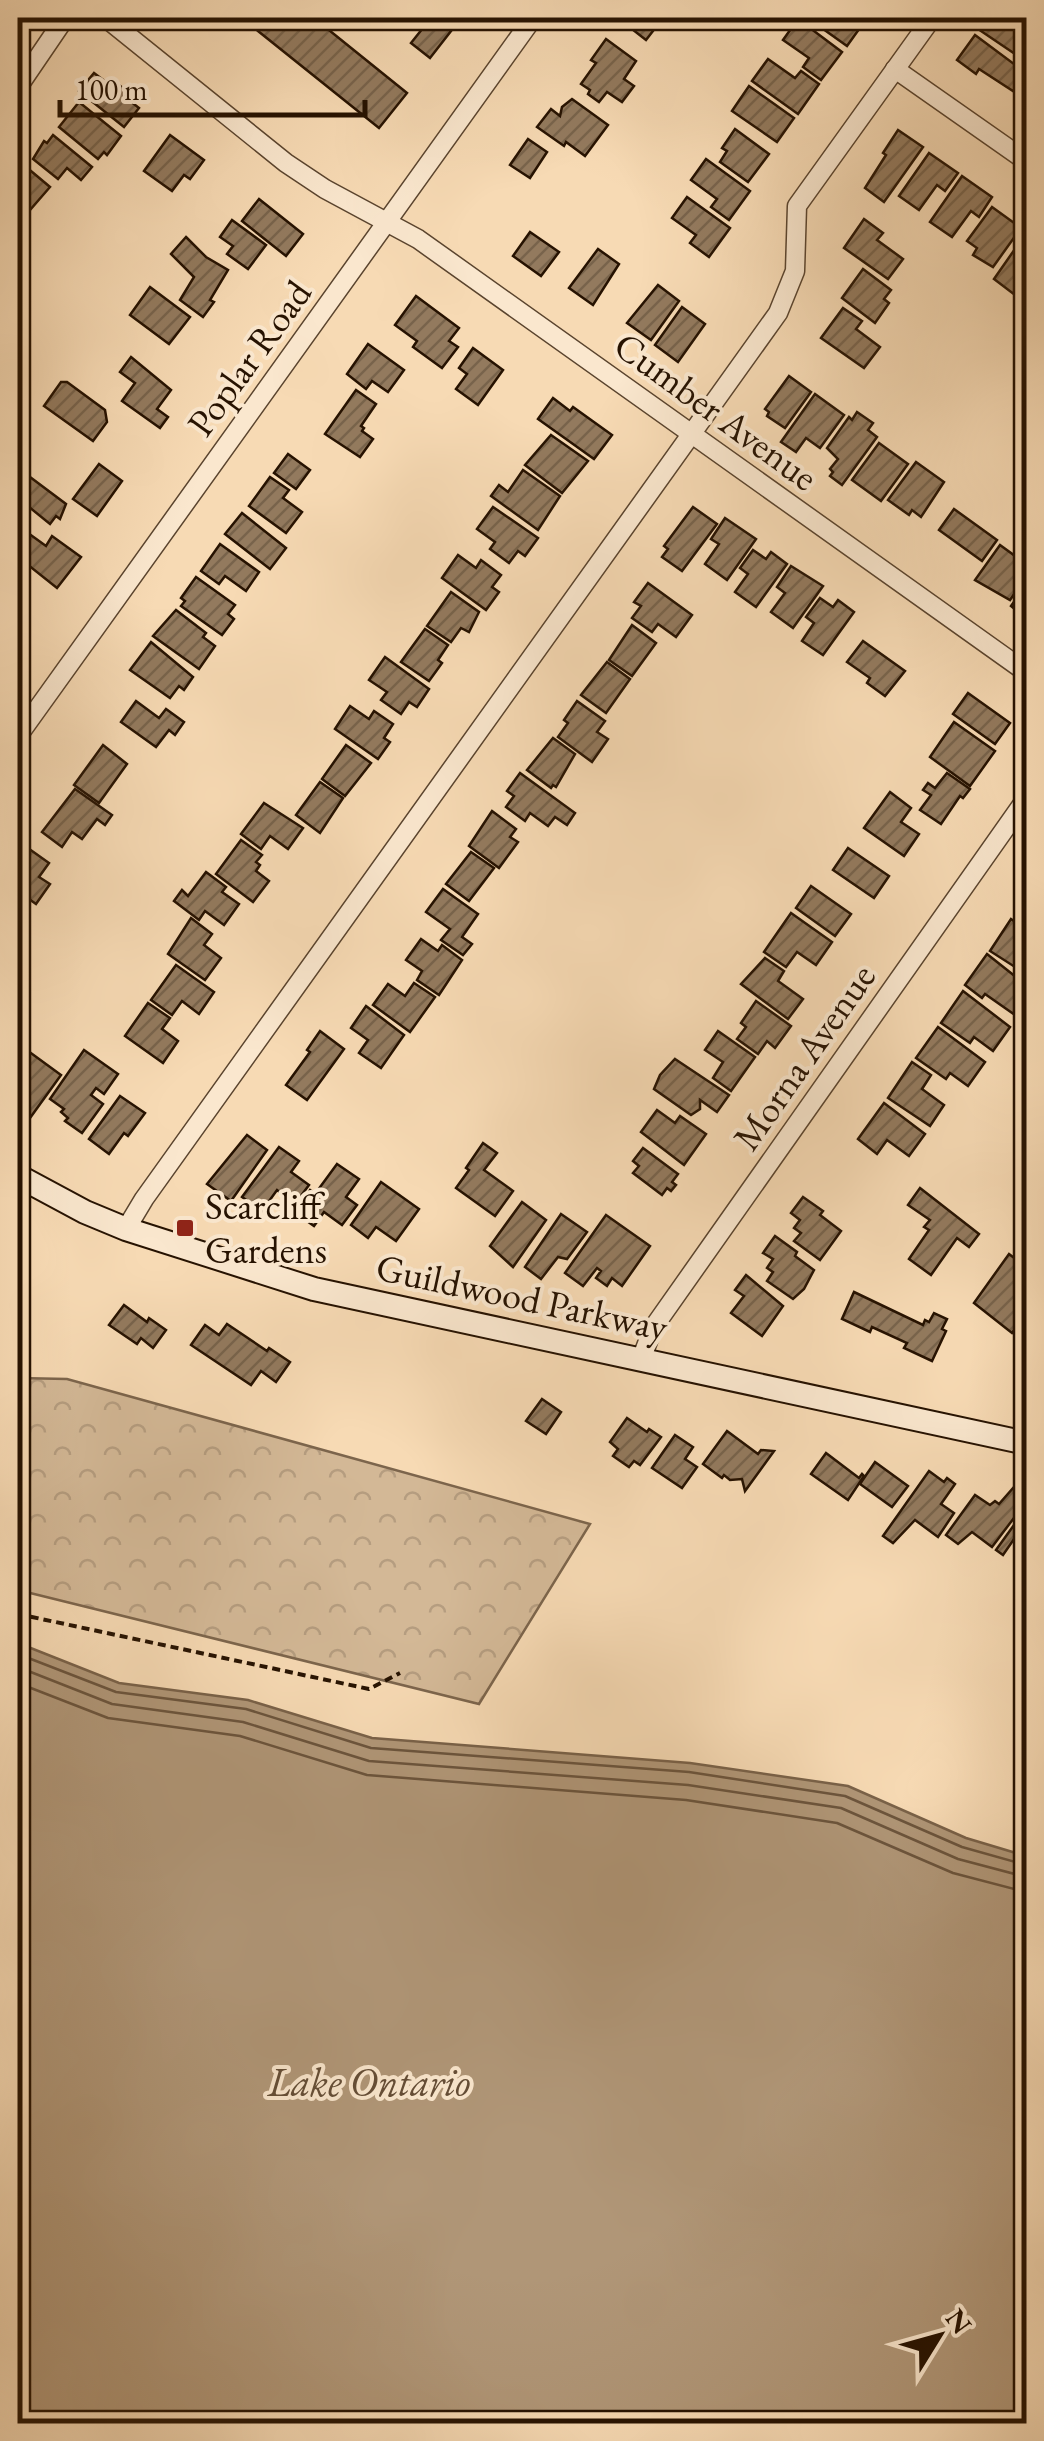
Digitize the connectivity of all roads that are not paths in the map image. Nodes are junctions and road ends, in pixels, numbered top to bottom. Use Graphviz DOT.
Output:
graph roads {
  1 [pos="65,18"];
  2 [pos="106,18"];
  3 [pos="534,18"];
  4 [pos="932,18"];
  5 [pos="895,69"];
  6 [pos="18,88"];
  7 [pos="1026,157"];
  8 [pos="387,220"];
  9 [pos="692,434"];
  10 [pos="1026,672"];
  11 [pos="18,736"];
  12 [pos="1026,799"];
  13 [pos="18,1176"];
  14 [pos="126,1229"];
  15 [pos="642,1357"];
  16 [pos="1026,1443"];
  1 -- 6 [label="street"];
  2 -- 8 [label="street, Cumber Avenue"];
  3 -- 8 [label="street, Poplar Road"];
  4 -- 5 [label="street"];
  5 -- 7 [label="street"];
  5 -- 9 [label="street"];
  8 -- 9 [label="street, Cumber Avenue"];
  8 -- 11 [label="street, Poplar Road"];
  9 -- 10 [label="street, Cumber Avenue"];
  9 -- 14 [label="street"];
  12 -- 15 [label="street, Morna Avenue"];
  13 -- 14 [label="street, Guildwood Parkway"];
  14 -- 15 [label="street, Guildwood Parkway"];
  15 -- 16 [label="street, Guildwood Parkway"];
}
